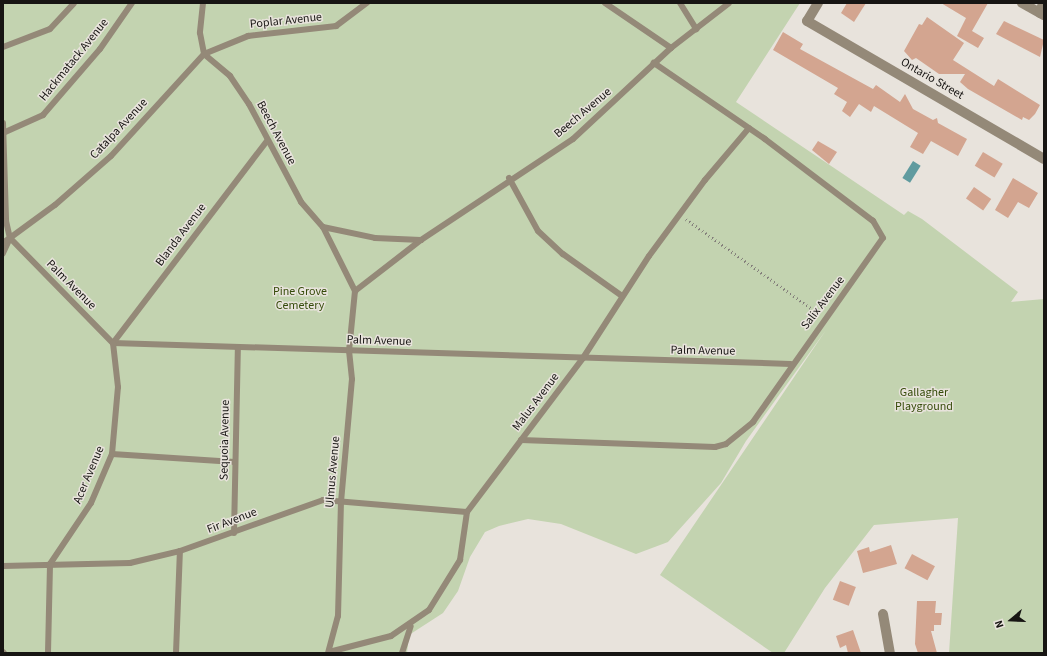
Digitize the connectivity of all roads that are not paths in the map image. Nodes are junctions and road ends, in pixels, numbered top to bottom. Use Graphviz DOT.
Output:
graph roads {
  1 [pos="74,3"];
  2 [pos="132,3"];
  3 [pos="203,3"];
  4 [pos="367,3"];
  5 [pos="606,3"];
  6 [pos="680,3"];
  7 [pos="729,3"];
  8 [pos="818,3"];
  9 [pos="1022,3"];
  10 [pos="1042,10"];
  11 [pos="696,29"];
  12 [pos="3,47"];
  13 [pos="671,48"];
  14 [pos="204,54"];
  15 [pos="654,63"];
  16 [pos="3,124"];
  17 [pos="749,128"];
  18 [pos="3,133"];
  19 [pos="267,141"];
  20 [pos="1044,159"];
  21 [pos="509,178"];
  22 [pos="324,227"];
  23 [pos="10,238"];
  24 [pos="421,240"];
  25 [pos="3,242"];
  26 [pos="3,253"];
  27 [pos="355,291"];
  28 [pos="622,296"];
  29 [pos="113,343"];
  30 [pos="238,348"];
  31 [pos="349,351"];
  32 [pos="583,358"];
  33 [pos="791,364"];
  34 [pos="521,440"];
  35 [pos="112,454"];
  36 [pos="235,462"];
  37 [pos="341,502"];
  38 [pos="467,512"];
  39 [pos="234,533"];
  40 [pos="180,551"];
  41 [pos="50,564"];
  42 [pos="3,566"];
  43 [pos="883,614"];
  44 [pos="410,626"];
  45 [pos="329,652"];
  46 [pos="48,653"];
  47 [pos="176,653"];
  48 [pos="402,653"];
  49 [pos="890,653"];
  1 -- 12 [label="lane"];
  2 -- 18 [label="lane, Hackmatack Avenue"];
  3 -- 14 [label="lane"];
  4 -- 14 [label="lane, Poplar Avenue"];
  5 -- 13 [label="lane"];
  6 -- 11 [label="lane"];
  7 -- 11 [label="lane, Beech Avenue"];
  8 -- 20 [label="street, Ontario Street"];
  9 -- 10 [label="street"];
  11 -- 13 [label="lane, Beech Avenue"];
  13 -- 15 [label="lane, Beech Avenue"];
  14 -- 19 [label="lane, Beech Avenue"];
  14 -- 23 [label="lane, Catalpa Avenue"];
  15 -- 17 [label="lane, Salix Avenue"];
  15 -- 21 [label="lane, Beech Avenue"];
  16 -- 18 [label="lane"];
  17 -- 28 [label="lane, Malus Avenue"];
  17 -- 33 [label="lane, Salix Avenue"];
  18 -- 23 [label="lane"];
  19 -- 22 [label="lane, Beech Avenue"];
  19 -- 29 [label="lane, Blanda Avenue"];
  21 -- 24 [label="lane, Beech Avenue"];
  21 -- 28 [label="lane"];
  22 -- 24 [label="lane"];
  22 -- 27 [label="lane, Beech Avenue"];
  23 -- 25 [label="lane, Catalpa Avenue"];
  23 -- 26 [label="lane"];
  23 -- 29 [label="lane, Palm Avenue"];
  24 -- 27 [label="lane, Beech Avenue"];
  27 -- 31 [label="lane, Ulmus Avenue"];
  28 -- 32 [label="lane, Malus Avenue"];
  29 -- 30 [label="lane, Palm Avenue"];
  29 -- 35 [label="lane, Acer Avenue"];
  30 -- 31 [label="lane, Palm Avenue"];
  30 -- 36 [label="lane, Sequoia Avenue"];
  31 -- 32 [label="lane, Palm Avenue"];
  31 -- 37 [label="lane, Ulmus Avenue"];
  32 -- 33 [label="lane, Palm Avenue"];
  32 -- 34 [label="lane, Malus Avenue"];
  33 -- 34 [label="lane, Salix Avenue"];
  34 -- 38 [label="lane, Malus Avenue"];
  35 -- 36 [label="lane"];
  35 -- 41 [label="lane, Acer Avenue"];
  36 -- 39 [label="lane, Sequoia Avenue"];
  37 -- 38 [label="lane, Fir Avenue"];
  37 -- 39 [label="lane, Fir Avenue"];
  37 -- 45 [label="lane, Ulmus Avenue"];
  38 -- 44 [label="lane, Malus Avenue"];
  39 -- 40 [label="lane, Fir Avenue"];
  40 -- 41 [label="lane, Fir Avenue"];
  40 -- 47 [label="lane"];
  41 -- 42 [label="lane, Fir Avenue"];
  41 -- 46 [label="lane"];
  43 -- 49 [label="street"];
  44 -- 45 [label="lane, Malus Avenue"];
  44 -- 48 [label="lane"];
}
